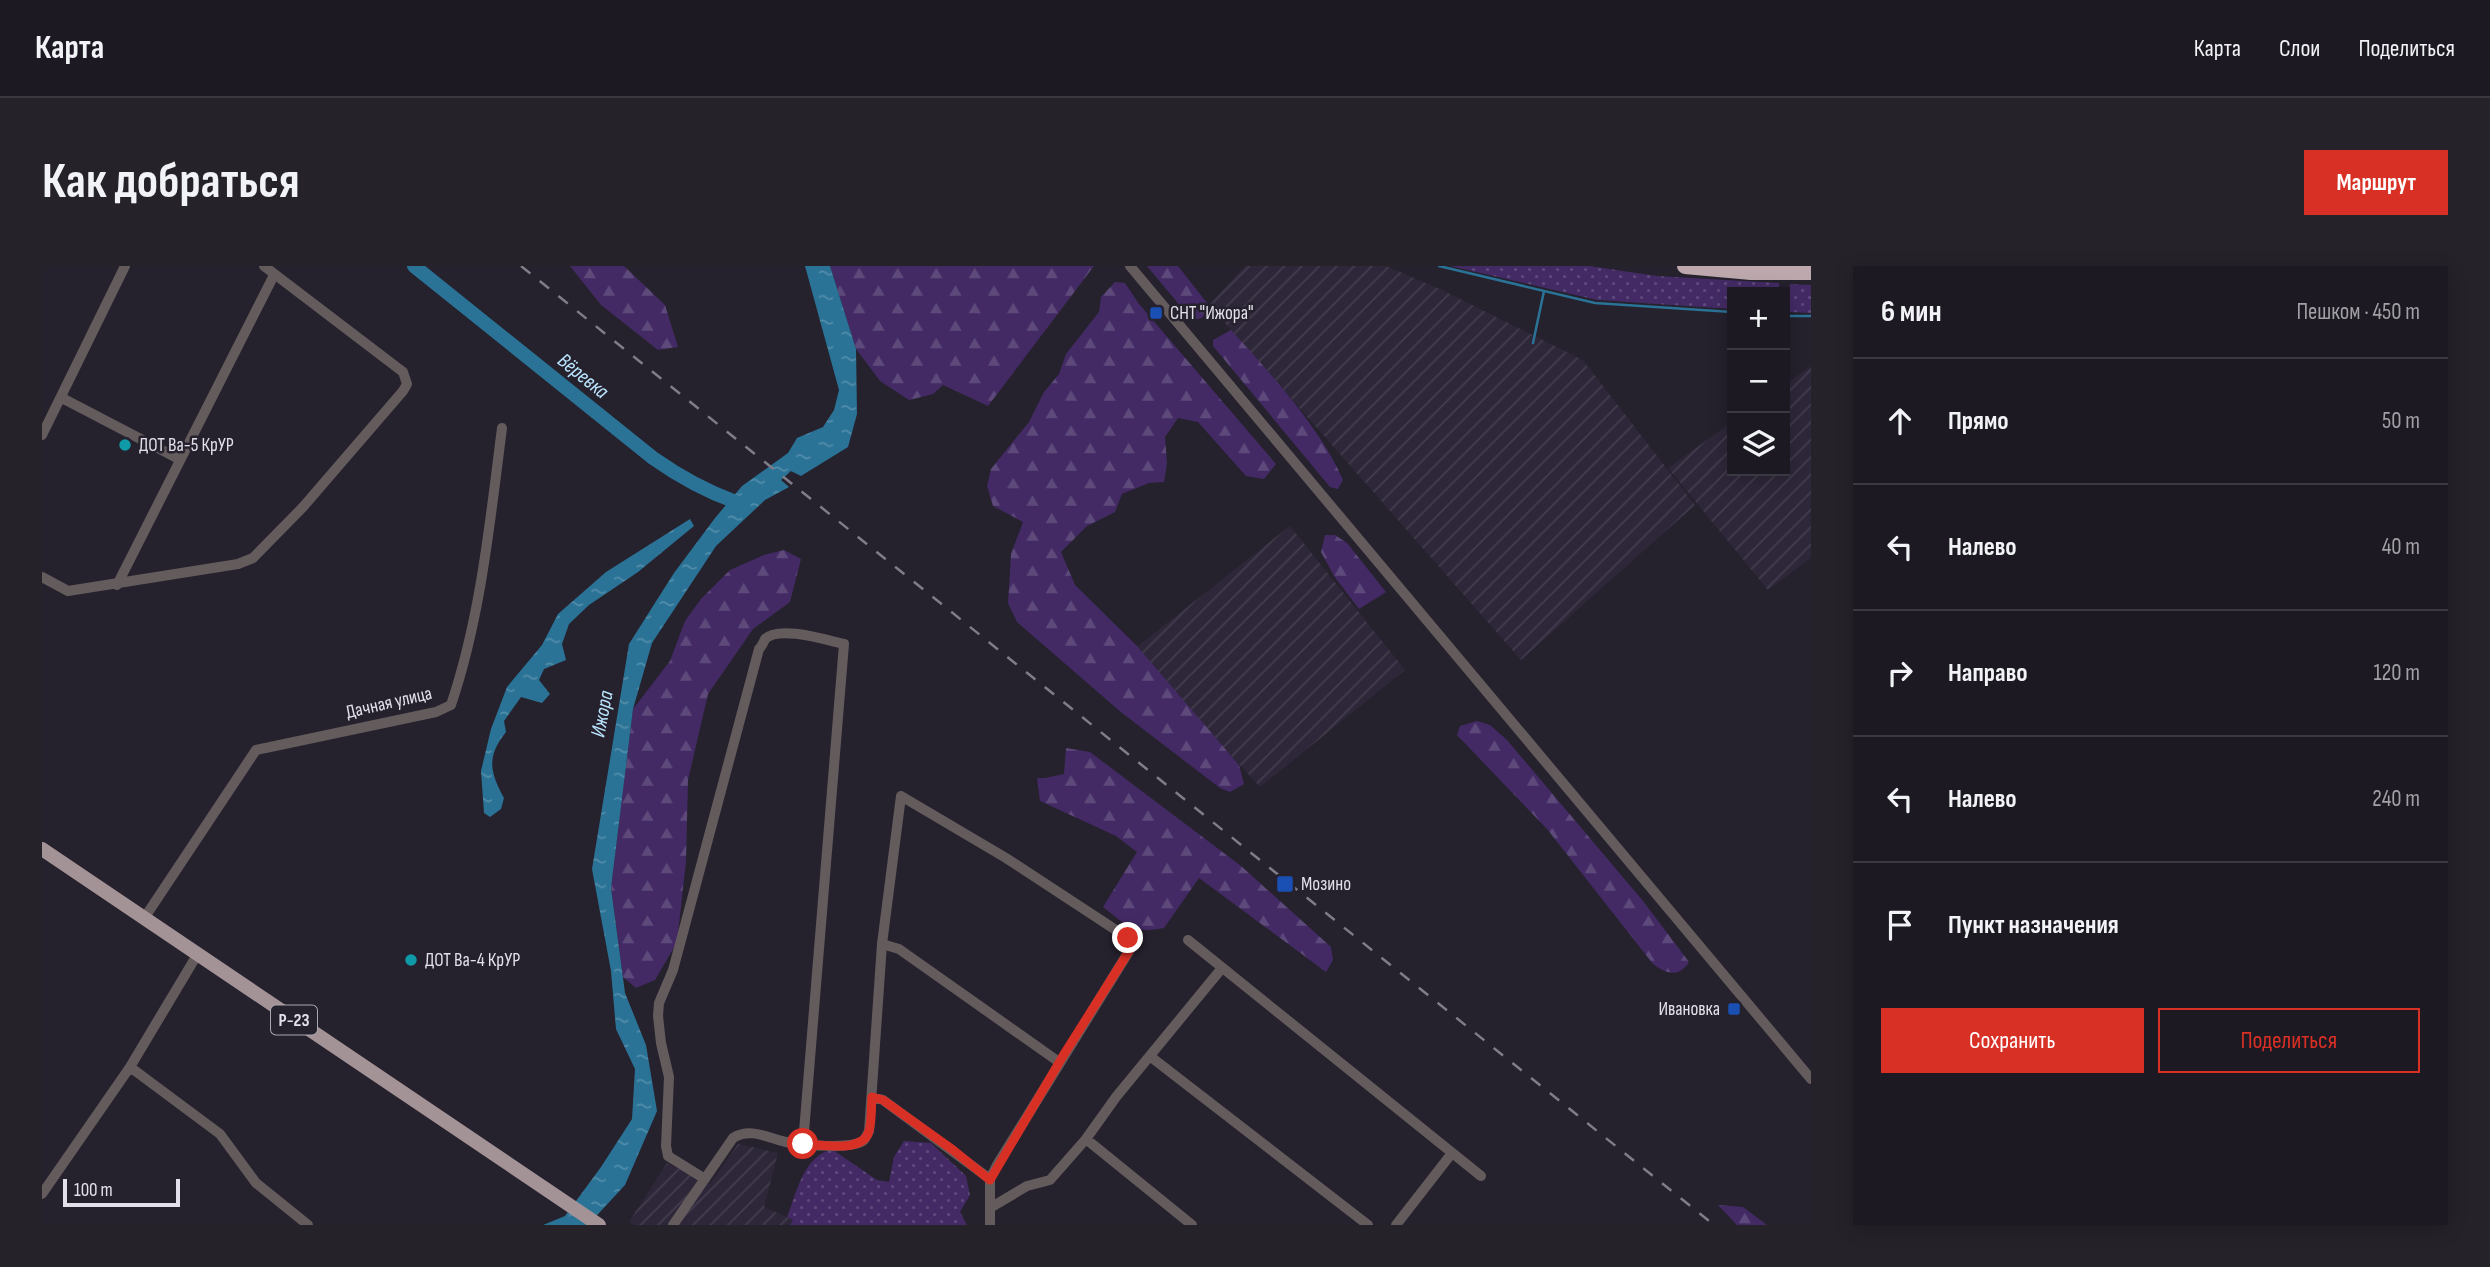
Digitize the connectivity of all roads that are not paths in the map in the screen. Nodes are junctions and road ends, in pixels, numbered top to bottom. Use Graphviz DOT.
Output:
graph roads {
  1 [pos="125,266"];
  2 [pos="264,266"];
  3 [pos="1130,266"];
  4 [pos="1685,266"];
  5 [pos="1811,272"];
  6 [pos="275,275"];
  7 [pos="62,398"];
  8 [pos="502,428"];
  9 [pos="42,435"];
  10 [pos="180,459"];
  11 [pos="42,577"];
  12 [pos="117,585"];
  13 [pos="42,849"];
  14 [pos="145,917"];
  15 [pos="1188,940"];
  16 [pos="882,944"];
  17 [pos="197,955"];
  18 [pos="1222,968"];
  19 [pos="1151,1057"];
  20 [pos="1059,1062"];
  21 [pos="130,1067"];
  22 [pos="1811,1079"];
  23 [pos="872,1097"];
  24 [pos="1086,1139"];
  25 [pos="803,1144"];
  26 [pos="1452,1153"];
  27 [pos="1481,1176"];
  28 [pos="705,1179"];
  29 [pos="990,1180"];
  30 [pos="42,1194"];
  31 [pos="990,1208"];
  32 [pos="308,1225"];
  33 [pos="599,1225"];
  34 [pos="673,1225"];
  35 [pos="990,1225"];
  36 [pos="1192,1225"];
  37 [pos="1368,1225"];
  38 [pos="1396,1225"];
  1 -- 7 [label="street"];
  2 -- 6 [label="street"];
  3 -- 22 [label="street"];
  4 -- 5 [label="highway"];
  6 -- 10 [label="street"];
  6 -- 12 [label="street"];
  7 -- 9 [label="street"];
  7 -- 10 [label="street"];
  8 -- 14 [label="street, Дачная улица"];
  10 -- 12 [label="street"];
  11 -- 12 [label="street"];
  13 -- 14 [label="main road, Р-23"];
  14 -- 17 [label="main road, Р-23"];
  15 -- 18 [label="street"];
  16 -- 20 [label="street"];
  16 -- 20 [label="street"];
  16 -- 23 [label="street"];
  17 -- 21 [label="street"];
  17 -- 33 [label="main road, Р-23"];
  18 -- 19 [label="street"];
  18 -- 26 [label="street"];
  19 -- 24 [label="street"];
  19 -- 37 [label="street"];
  20 -- 29 [label="street"];
  21 -- 30 [label="street"];
  21 -- 32 [label="street"];
  23 -- 25 [label="street"];
  23 -- 29 [label="street"];
  24 -- 31 [label="street"];
  24 -- 36 [label="street"];
  25 -- 28 [label="street"];
  25 -- 28 [label="street"];
  26 -- 27 [label="street"];
  26 -- 38 [label="street"];
  28 -- 34 [label="street"];
  29 -- 31 [label="street"];
  31 -- 35 [label="street"];
}
